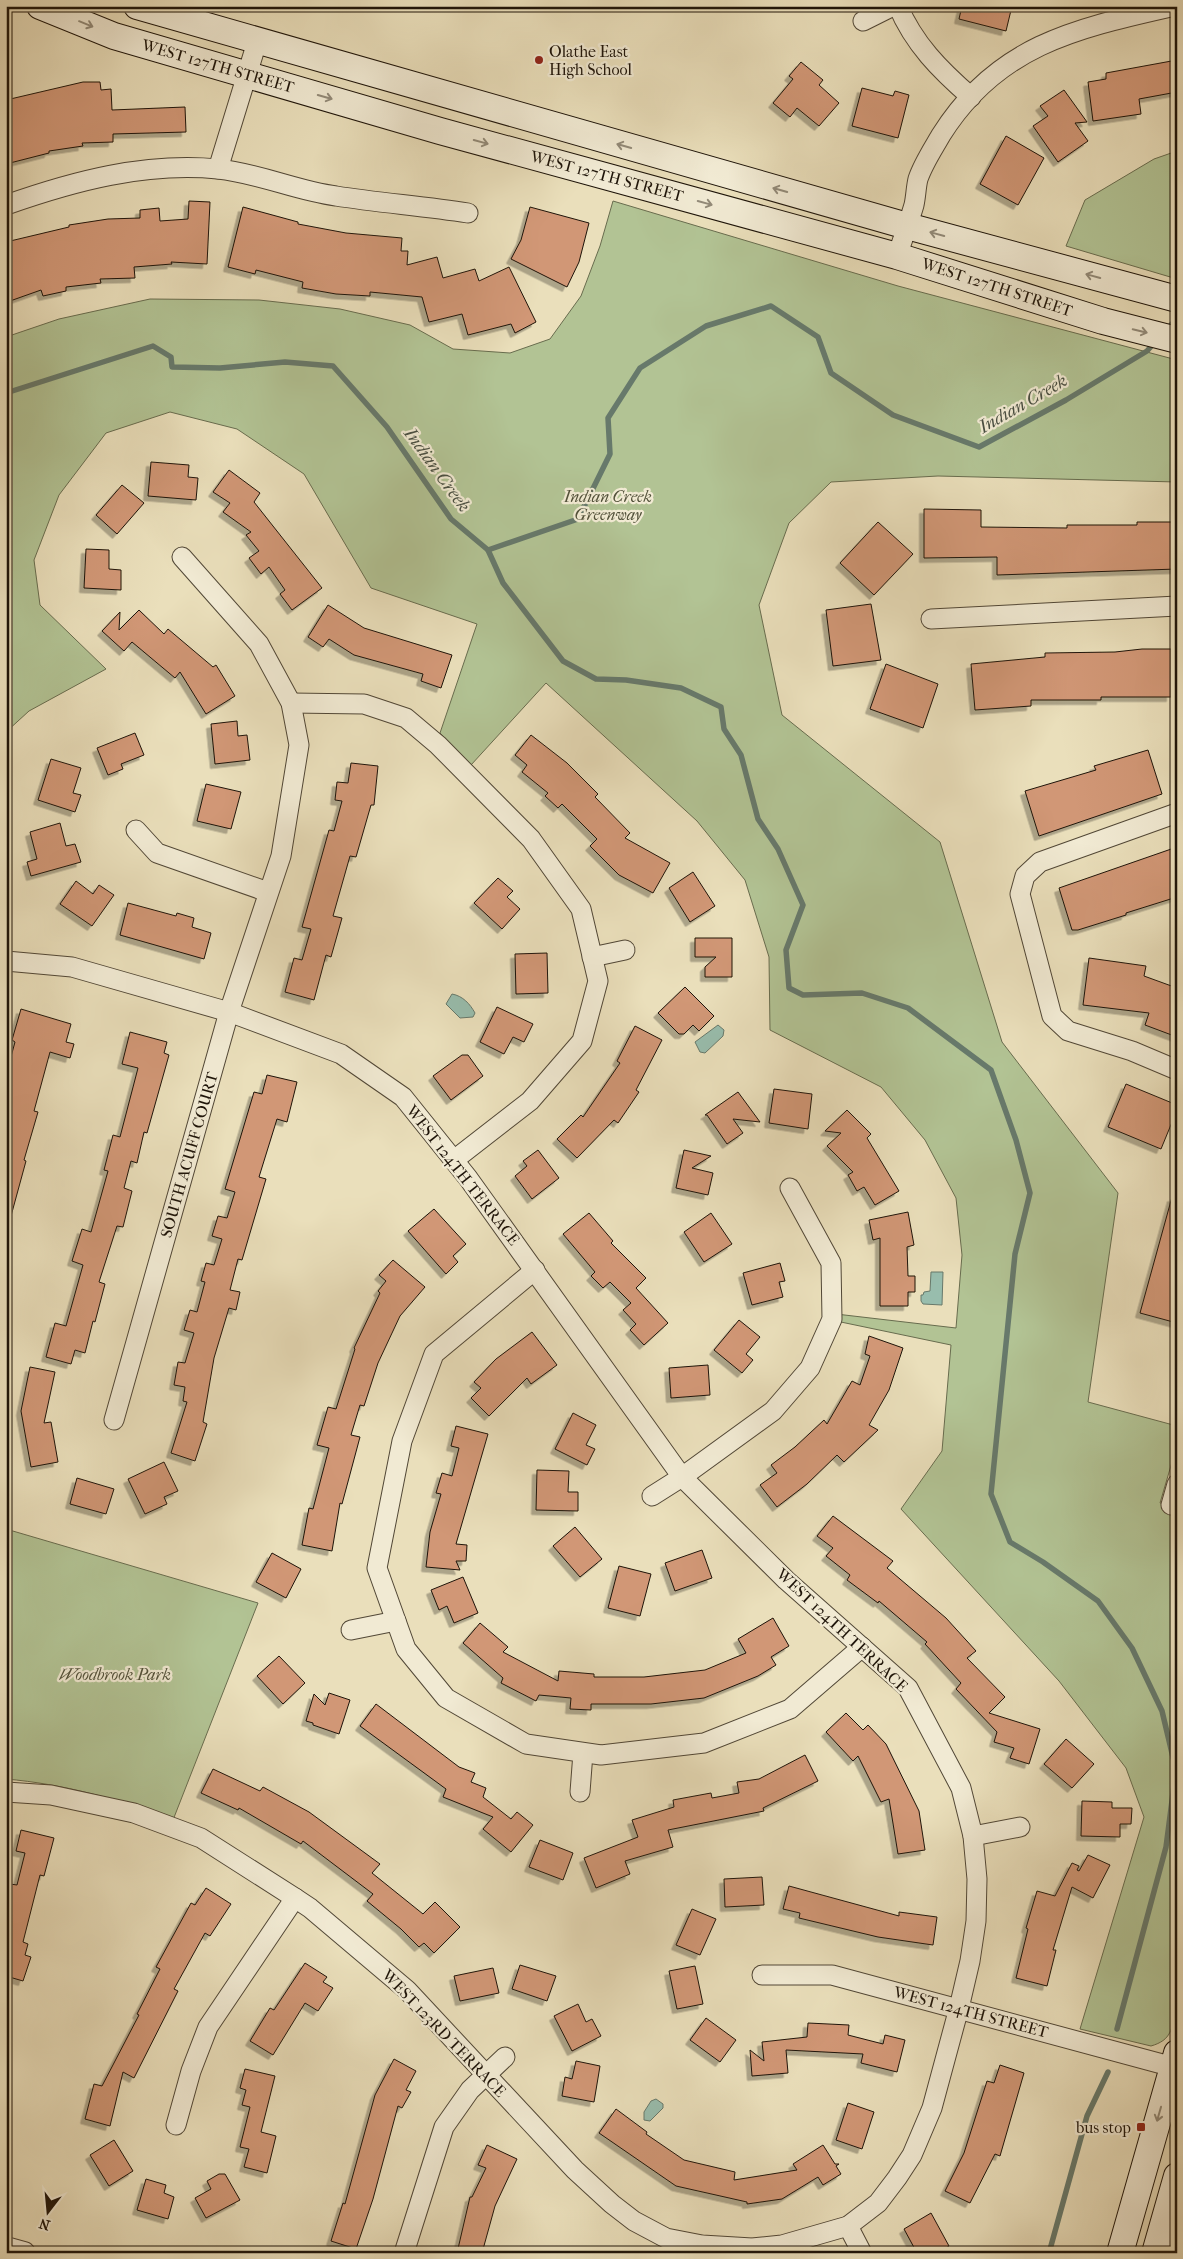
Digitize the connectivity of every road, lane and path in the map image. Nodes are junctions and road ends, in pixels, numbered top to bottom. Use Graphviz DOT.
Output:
graph roads {
  1 [pos="40,6"];
  2 [pos="138,6"];
  3 [pos="893,6"];
  4 [pos="898,6"];
  5 [pos="1175,6"];
  6 [pos="863,21"];
  7 [pos="257,42"];
  8 [pos="247,74"];
  9 [pos="971,97"];
  10 [pos="218,169"];
  11 [pos="6,204"];
  12 [pos="468,213"];
  13 [pos="907,226"];
  14 [pos="898,256"];
  15 [pos="1177,299"];
  16 [pos="1177,340"];
  17 [pos="182,557"];
  18 [pos="1177,606"];
  19 [pos="931,619"];
  20 [pos="291,703"];
  21 [pos="1177,813"];
  22 [pos="136,830"];
  23 [pos="268,892"];
  24 [pos="625,950"];
  25 [pos="592,957"];
  26 [pos="6,961"];
  27 [pos="229,1012"];
  28 [pos="1177,1070"];
  29 [pos="454,1160"];
  30 [pos="790,1188"];
  31 [pos="535,1270"];
  32 [pos="114,1420"];
  33 [pos="682,1477"];
  34 [pos="1177,1484"];
  35 [pos="652,1496"];
  36 [pos="1171,1505"];
  37 [pos="396,1621"];
  38 [pos="351,1630"];
  39 [pos="862,1647"];
  40 [pos="583,1753"];
  41 [pos="6,1792"];
  42 [pos="580,1792"];
  43 [pos="1020,1827"];
  44 [pos="973,1836"];
  45 [pos="295,1898"];
  46 [pos="762,1975"];
  47 [pos="959,2008"];
  48 [pos="505,2057"];
  49 [pos="1175,2063"];
  50 [pos="485,2076"];
  51 [pos="176,2125"];
  52 [pos="1177,2176"];
  53 [pos="848,2226"];
  54 [pos="664,2245"];
  55 [pos="6,2248"];
  56 [pos="24,2253"];
  57 [pos="404,2253"];
  58 [pos="862,2253"];
  59 [pos="1120,2253"];
  60 [pos="1155,2253"];
  1 -- 8 [label="main road, WEST 127TH STREET, one-way"];
  2 -- 7 [label="main road, WEST 127TH STREET"];
  3 -- 6 [label="street"];
  4 -- 9 [label="street"];
  5 -- 9 [label="street"];
  7 -- 8 [label="street"];
  13 -- 7 [label="main road, WEST 127TH STREET, one-way"];
  8 -- 10 [label="street"];
  8 -- 14 [label="main road, WEST 127TH STREET, one-way"];
  9 -- 13 [label="street"];
  10 -- 11 [label="street"];
  10 -- 12 [label="street"];
  13 -- 14 [label="street"];
  15 -- 13 [label="main road, WEST 127TH STREET, one-way"];
  14 -- 16 [label="main road, WEST 127TH STREET, one-way"];
  17 -- 20 [label="street, SOUTH ACUFF COURT"];
  18 -- 19 [label="street"];
  20 -- 23 [label="street, SOUTH ACUFF COURT"];
  20 -- 25 [label="street"];
  21 -- 28 [label="street"];
  22 -- 23 [label="street"];
  23 -- 27 [label="street, SOUTH ACUFF COURT"];
  24 -- 25 [label="street"];
  25 -- 29 [label="street"];
  26 -- 27 [label="street, WEST 124TH TERRACE"];
  27 -- 29 [label="street, WEST 124TH TERRACE"];
  27 -- 32 [label="street, SOUTH ACUFF COURT"];
  29 -- 31 [label="street, WEST 124TH TERRACE"];
  30 -- 33 [label="street"];
  31 -- 33 [label="street, WEST 124TH TERRACE"];
  31 -- 37 [label="street"];
  33 -- 35 [label="street"];
  33 -- 39 [label="street, WEST 124TH TERRACE"];
  34 -- 36 [label="street"];
  37 -- 38 [label="street"];
  37 -- 40 [label="street"];
  39 -- 40 [label="street"];
  39 -- 44 [label="street, WEST 124TH TERRACE"];
  40 -- 42 [label="street"];
  41 -- 45 [label="street, WEST 123RD TERRACE"];
  43 -- 44 [label="street"];
  44 -- 47 [label="street, WEST 124TH TERRACE"];
  45 -- 50 [label="street, WEST 123RD TERRACE"];
  45 -- 51 [label="street"];
  46 -- 47 [label="street, WEST 124TH STREET"];
  47 -- 49 [label="street, WEST 124TH STREET"];
  47 -- 53 [label="street, WEST 123RD TERRACE"];
  48 -- 50 [label="street"];
  49 -- 59 [label="main road, one-way"];
  50 -- 54 [label="street, WEST 123RD TERRACE"];
  50 -- 57 [label="street"];
  52 -- 60 [label="main road"];
  53 -- 54 [label="street, WEST 123RD TERRACE"];
  53 -- 58 [label="street"];
  55 -- 56 [label="street"];
}
